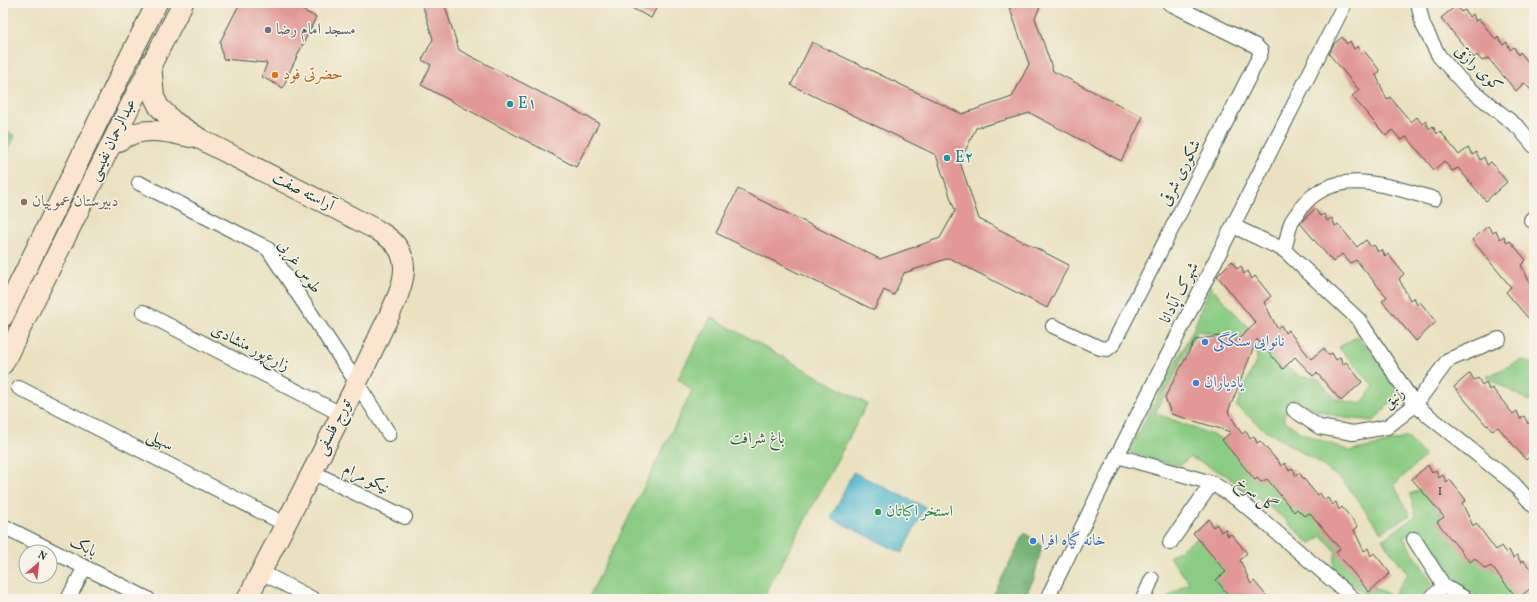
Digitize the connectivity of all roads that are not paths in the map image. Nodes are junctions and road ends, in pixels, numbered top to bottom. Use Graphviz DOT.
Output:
graph roads {
  1 [pos="157,3"];
  2 [pos="183,3"];
  3 [pos="1169,3"];
  4 [pos="1345,3"];
  5 [pos="1418,3"];
  6 [pos="151,63"];
  7 [pos="202,140"];
  8 [pos="110,146"];
  9 [pos="1534,146"];
  10 [pos="139,182"];
  11 [pos="1434,199"];
  12 [pos="1233,226"];
  13 [pos="1284,250"];
  14 [pos="400,251"];
  15 [pos="143,312"];
  16 [pos="3,317"];
  17 [pos="1054,326"];
  18 [pos="1498,339"];
  19 [pos="3,364"];
  20 [pos="357,383"];
  21 [pos="19,388"];
  22 [pos="1415,405"];
  23 [pos="1294,410"];
  24 [pos="341,414"];
  25 [pos="389,434"];
  26 [pos="1117,456"];
  27 [pos="312,472"];
  28 [pos="1212,483"];
  29 [pos="1534,506"];
  30 [pos="405,517"];
  31 [pos="285,524"];
  32 [pos="3,526"];
  33 [pos="1414,539"];
  34 [pos="1170,543"];
  35 [pos="85,567"];
  36 [pos="261,572"];
  37 [pos="1152,579"];
  38 [pos="1444,586"];
  39 [pos="68,599"];
  40 [pos="148,599"];
  41 [pos="247,599"];
  42 [pos="313,599"];
  43 [pos="1047,599"];
  44 [pos="1143,599"];
  45 [pos="1354,599"];
  46 [pos="1430,599"];
  47 [pos="1466,599"];
  1 -- 16 [label="street, عبدالرحمان نفیسی"];
  2 -- 6 [label="street, عبدالرحمان نفیسی"];
  3 -- 17 [label="street, شکوری شرقی"];
  4 -- 12 [label="street, شهرک آپادانا"];
  5 -- 9 [label="street, کوی رازقی"];
  6 -- 7 [label="street, آراسته صفت"];
  6 -- 8 [label="street, عبدالرحمان نفیسی"];
  7 -- 8 [label="street, آراسته صفت"];
  7 -- 14 [label="street, آراسته صفت"];
  8 -- 19 [label="street, عبدالرحمان نفیسی"];
  10 -- 20 [label="street, طوس غربی"];
  11 -- 13 [label="street"];
  12 -- 13 [label="street"];
  12 -- 26 [label="street, شهرک آپادانا"];
  13 -- 22 [label="street"];
  14 -- 20 [label="street, تورج فلسفی"];
  15 -- 24 [label="street, زارع‌پور منشادی"];
  18 -- 22 [label="street, زنبق"];
  20 -- 24 [label="street, تورج فلسفی"];
  20 -- 25 [label="street, طوس غربی"];
  21 -- 31 [label="street, سهیلی"];
  22 -- 23 [label="street, زنبق"];
  22 -- 29 [label="street"];
  24 -- 27 [label="street, تورج فلسفی"];
  26 -- 28 [label="street, گل سرخ"];
  26 -- 43 [label="street, شهرک آپادانا"];
  27 -- 30 [label="street, نیکو مرام"];
  27 -- 31 [label="street, تورج فلسفی"];
  28 -- 34 [label="street"];
  28 -- 45 [label="street, گل سرخ"];
  31 -- 36 [label="street, تورج فلسفی"];
  32 -- 35 [label="street, بابک"];
  33 -- 38 [label="street"];
  35 -- 39 [label="street"];
  35 -- 40 [label="street, بابک"];
  36 -- 41 [label="street, تورج فلسفی"];
  36 -- 42 [label="street"];
  37 -- 44 [label="street"];
  38 -- 46 [label="street"];
  38 -- 47 [label="street"];
}
